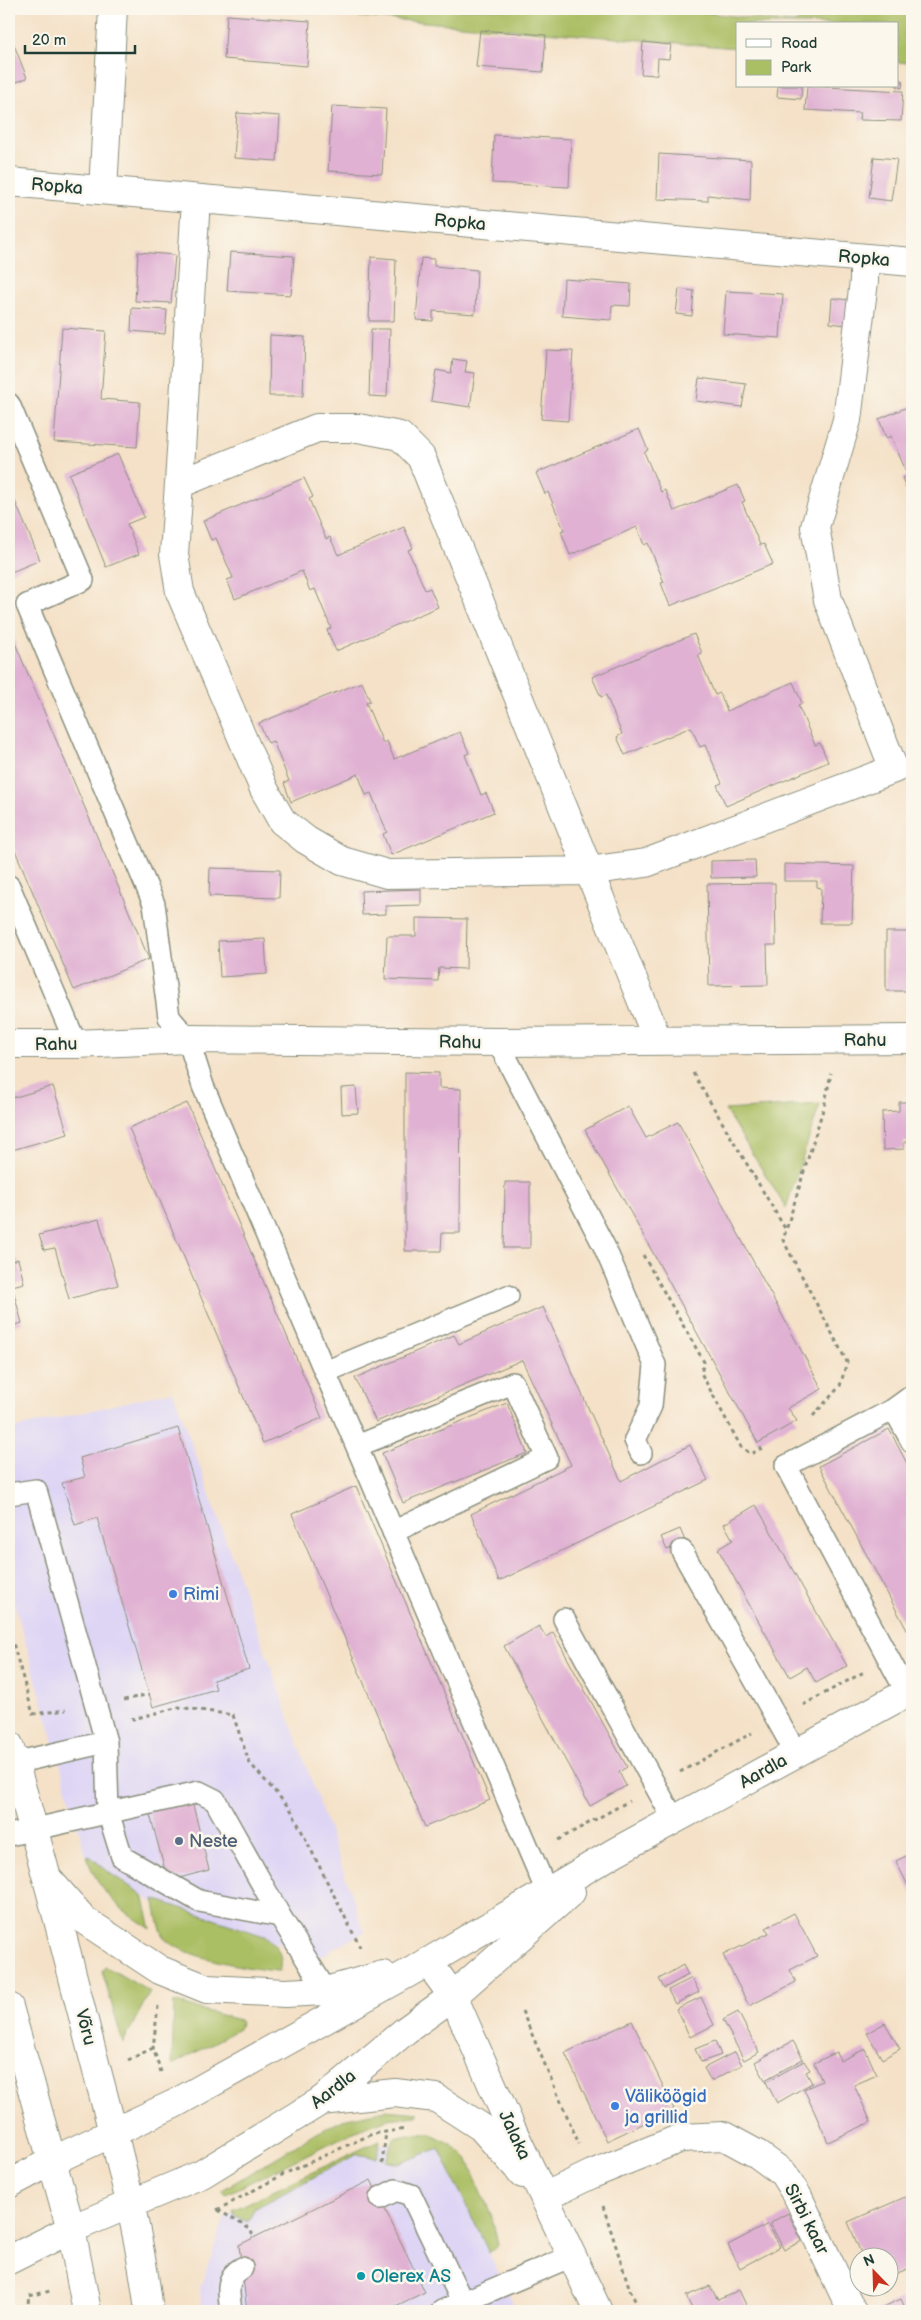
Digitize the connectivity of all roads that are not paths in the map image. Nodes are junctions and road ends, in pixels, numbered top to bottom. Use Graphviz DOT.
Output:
graph roads {
  1 [pos="113,9"];
  2 [pos="9,182"];
  3 [pos="103,190"];
  4 [pos="196,199"];
  5 [pos="864,258"];
  6 [pos="912,262"];
  7 [pos="9,404"];
  8 [pos="179,484"];
  9 [pos="903,770"];
  10 [pos="588,870"];
  11 [pos="9,886"];
  12 [pos="188,1038"];
  13 [pos="912,1039"];
  14 [pos="658,1041"];
  15 [pos="498,1042"];
  16 [pos="9,1044"];
  17 [pos="76,1044"];
  18 [pos="508,1296"];
  19 [pos="325,1372"];
  20 [pos="912,1396"];
  21 [pos="894,1409"];
  22 [pos="912,1442"];
  23 [pos="357,1446"];
  24 [pos="641,1453"];
  25 [pos="9,1494"];
  26 [pos="393,1532"];
  27 [pos="682,1551"];
  28 [pos="564,1619"];
  29 [pos="909,1692"];
  30 [pos="106,1742"];
  31 [pos="796,1753"];
  32 [pos="11,1754"];
  33 [pos="108,1812"];
  34 [pos="674,1820"];
  35 [pos="21,1833"];
  36 [pos="614,1852"];
  37 [pos="48,1879"];
  38 [pos="547,1892"];
  39 [pos="280,1916"];
  40 [pos="428,1962"];
  41 [pos="326,1991"];
  42 [pos="454,1996"];
  43 [pos="9,2006"];
  44 [pos="321,2101"];
  45 [pos="113,2132"];
  46 [pos="52,2161"];
  47 [pos="9,2184"];
  48 [pos="544,2197"];
  49 [pos="380,2198"];
  50 [pos="129,2206"];
  51 [pos="71,2229"];
  52 [pos="572,2256"];
  53 [pos="9,2260"];
  54 [pos="242,2268"];
  55 [pos="462,2302"];
  56 [pos="87,2311"];
  57 [pos="149,2311"];
  58 [pos="231,2311"];
  59 [pos="442,2311"];
  60 [pos="598,2311"];
  61 [pos="852,2311"];
  1 -- 3 [label="street"];
  2 -- 3 [label="street, Ropka"];
  3 -- 4 [label="street, Ropka"];
  4 -- 5 [label="street, Ropka"];
  4 -- 8 [label="street"];
  5 -- 6 [label="street, Ropka"];
  5 -- 9 [label="street"];
  7 -- 12 [label="lane"];
  8 -- 10 [label="street"];
  8 -- 10 [label="street"];
  9 -- 10 [label="street"];
  10 -- 14 [label="street"];
  11 -- 17 [label="lane"];
  12 -- 15 [label="street, Rahu"];
  12 -- 17 [label="street, Rahu"];
  12 -- 19 [label="lane"];
  13 -- 14 [label="street, Rahu"];
  14 -- 15 [label="street, Rahu"];
  15 -- 24 [label="lane"];
  16 -- 17 [label="street, Rahu"];
  18 -- 19 [label="lane"];
  19 -- 23 [label="lane"];
  20 -- 21 [label="lane"];
  21 -- 22 [label="lane"];
  21 -- 29 [label="lane"];
  23 -- 26 [label="lane"];
  23 -- 26 [label="lane"];
  25 -- 30 [label="lane"];
  26 -- 38 [label="lane"];
  27 -- 31 [label="lane"];
  28 -- 34 [label="lane"];
  29 -- 31 [label="street, Aardla"];
  30 -- 32 [label="lane"];
  30 -- 33 [label="lane"];
  31 -- 34 [label="street, Aardla"];
  32 -- 35 [label="street, Võru"];
  33 -- 35 [label="lane"];
  33 -- 39 [label="lane"];
  33 -- 39 [label="lane"];
  34 -- 36 [label="street, Aardla"];
  35 -- 37 [label="street, Võru"];
  36 -- 38 [label="street, Aardla"];
  36 -- 42 [label="street, Aardla"];
  37 -- 41 [label="street"];
  37 -- 45 [label="street, Võru"];
  38 -- 40 [label="street, Aardla"];
  39 -- 41 [label="lane"];
  40 -- 41 [label="street"];
  40 -- 42 [label="street, Jalaka"];
  40 -- 45 [label="street, Aardla"];
  42 -- 44 [label="street, Aardla"];
  42 -- 48 [label="street, Jalaka"];
  43 -- 46 [label="street"];
  44 -- 48 [label="street"];
  44 -- 50 [label="street, Aardla"];
  45 -- 46 [label="street, Aardla"];
  45 -- 50 [label="street, Võru"];
  46 -- 47 [label="street, Aardla"];
  46 -- 51 [label="street"];
  48 -- 52 [label="street, Jalaka"];
  48 -- 61 [label="street, Sirbi kaar"];
  49 -- 55 [label="lane"];
  50 -- 51 [label="street, Aardla"];
  50 -- 57 [label="street, Võru"];
  51 -- 53 [label="street, Aardla"];
  51 -- 56 [label="street"];
  52 -- 55 [label="lane"];
  52 -- 60 [label="street, Jalaka"];
  54 -- 58 [label="lane"];
  55 -- 59 [label="lane"];
}
